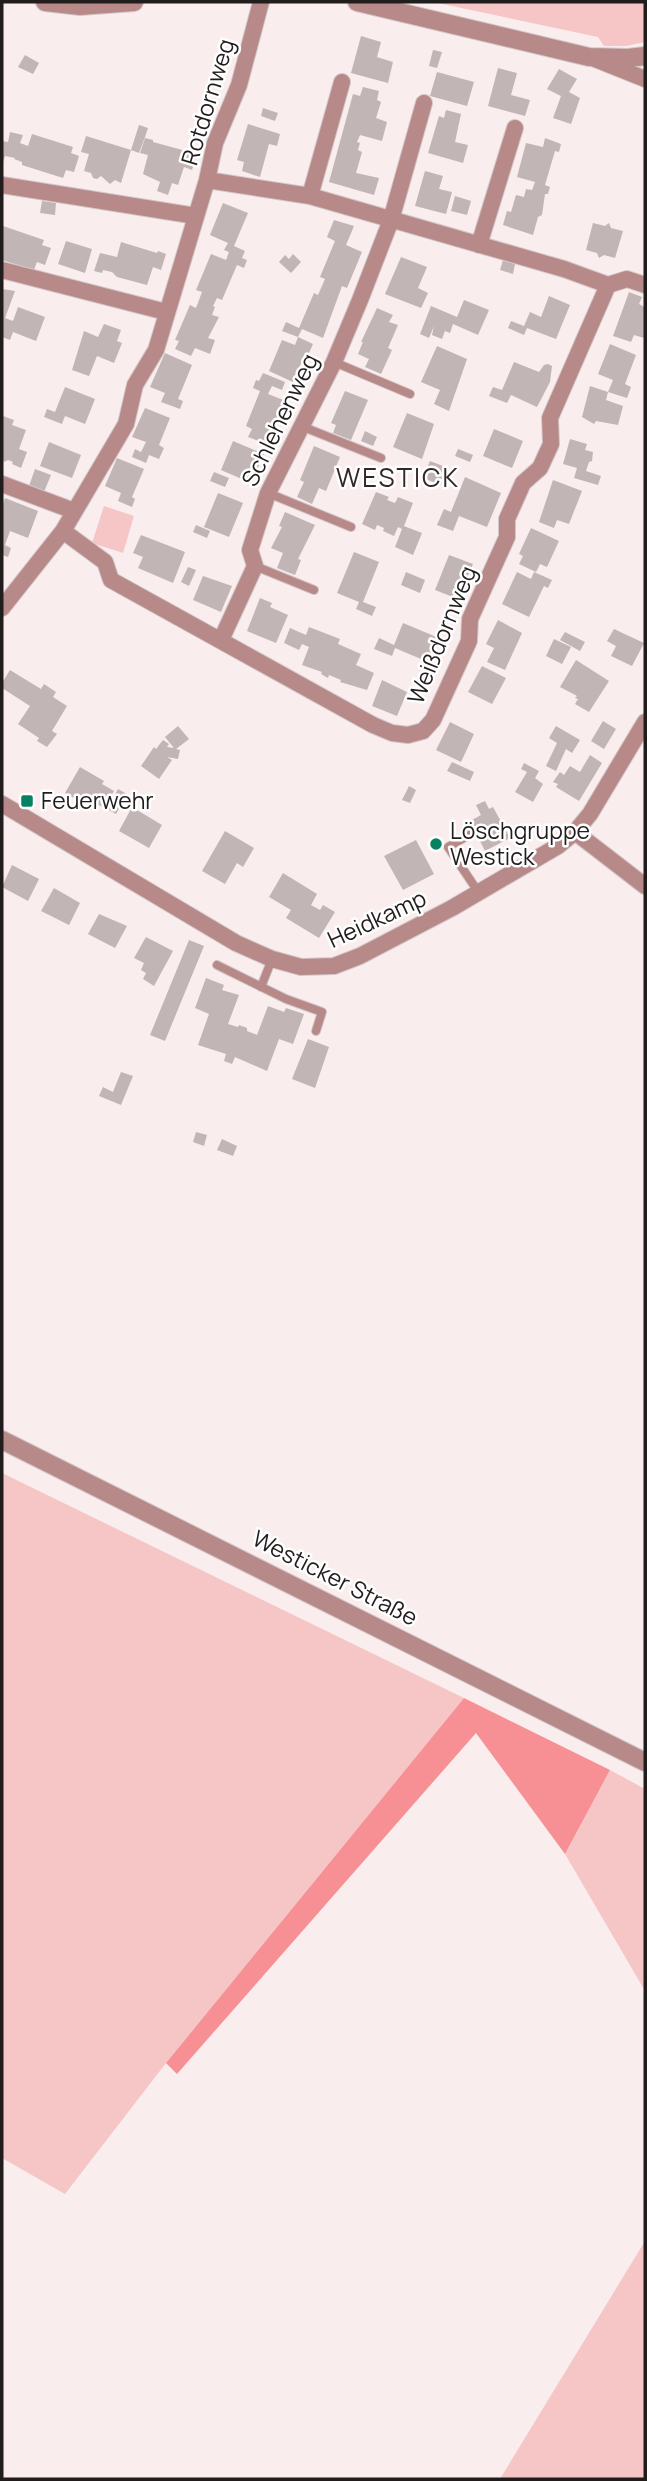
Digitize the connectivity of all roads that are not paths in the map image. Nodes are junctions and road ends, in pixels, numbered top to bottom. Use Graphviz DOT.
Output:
graph roads {
  1 [pos="45,2"];
  2 [pos="134,2"];
  3 [pos="261,2"];
  4 [pos="357,2"];
  5 [pos="645,55"];
  6 [pos="589,57"];
  7 [pos="645,79"];
  8 [pos="342,82"];
  9 [pos="424,103"];
  10 [pos="515,128"];
  11 [pos="207,180"];
  12 [pos="2,185"];
  13 [pos="310,196"];
  14 [pos="196,216"];
  15 [pos="391,220"];
  16 [pos="480,245"];
  17 [pos="2,270"];
  18 [pos="608,285"];
  19 [pos="645,285"];
  20 [pos="166,312"];
  21 [pos="334,362"];
  22 [pos="410,394"];
  23 [pos="301,426"];
  24 [pos="381,458"];
  25 [pos="2,484"];
  26 [pos="268,492"];
  27 [pos="74,511"];
  28 [pos="351,527"];
  29 [pos="64,531"];
  30 [pos="255,566"];
  31 [pos="314,590"];
  32 [pos="2,608"];
  33 [pos="221,640"];
  34 [pos="645,722"];
  35 [pos="2,804"];
  36 [pos="575,832"];
  37 [pos="471,834"];
  38 [pos="645,886"];
  39 [pos="479,892"];
  40 [pos="272,959"];
  41 [pos="217,965"];
  42 [pos="261,987"];
  43 [pos="316,1031"];
  44 [pos="2,1440"];
  45 [pos="645,1762"];
  1 -- 2 [label="street"];
  3 -- 11 [label="street, Rotdornweg"];
  4 -- 6 [label="street"];
  5 -- 6 [label="street"];
  6 -- 7 [label="street"];
  8 -- 13 [label="street"];
  9 -- 15 [label="street"];
  10 -- 16 [label="street"];
  11 -- 13 [label="street"];
  11 -- 14 [label="street, Rotdornweg"];
  12 -- 14 [label="street"];
  13 -- 15 [label="street"];
  14 -- 20 [label="street, Rotdornweg"];
  15 -- 16 [label="street"];
  15 -- 21 [label="street, Schlehenweg"];
  16 -- 18 [label="street"];
  17 -- 20 [label="street"];
  18 -- 19 [label="street"];
  18 -- 33 [label="street, Weißdornweg"];
  20 -- 27 [label="street, Rotdornweg"];
  21 -- 22 [label="lane"];
  21 -- 23 [label="street, Schlehenweg"];
  23 -- 24 [label="lane"];
  23 -- 26 [label="street, Schlehenweg"];
  25 -- 27 [label="street"];
  26 -- 28 [label="lane"];
  26 -- 30 [label="street, Schlehenweg"];
  27 -- 29 [label="street, Rotdornweg"];
  29 -- 32 [label="street, Rotdornweg"];
  29 -- 33 [label="street, Weißdornweg"];
  30 -- 31 [label="lane"];
  30 -- 33 [label="street, Schlehenweg"];
  34 -- 36 [label="street, Heidkamp"];
  35 -- 40 [label="street, Heidkamp"];
  36 -- 38 [label="street"];
  36 -- 39 [label="street, Heidkamp"];
  37 -- 39 [label="lane"];
  39 -- 40 [label="street, Heidkamp"];
  40 -- 42 [label="lane"];
  41 -- 42 [label="lane"];
  42 -- 43 [label="lane"];
  44 -- 45 [label="street, Westicker Straße"];
}
